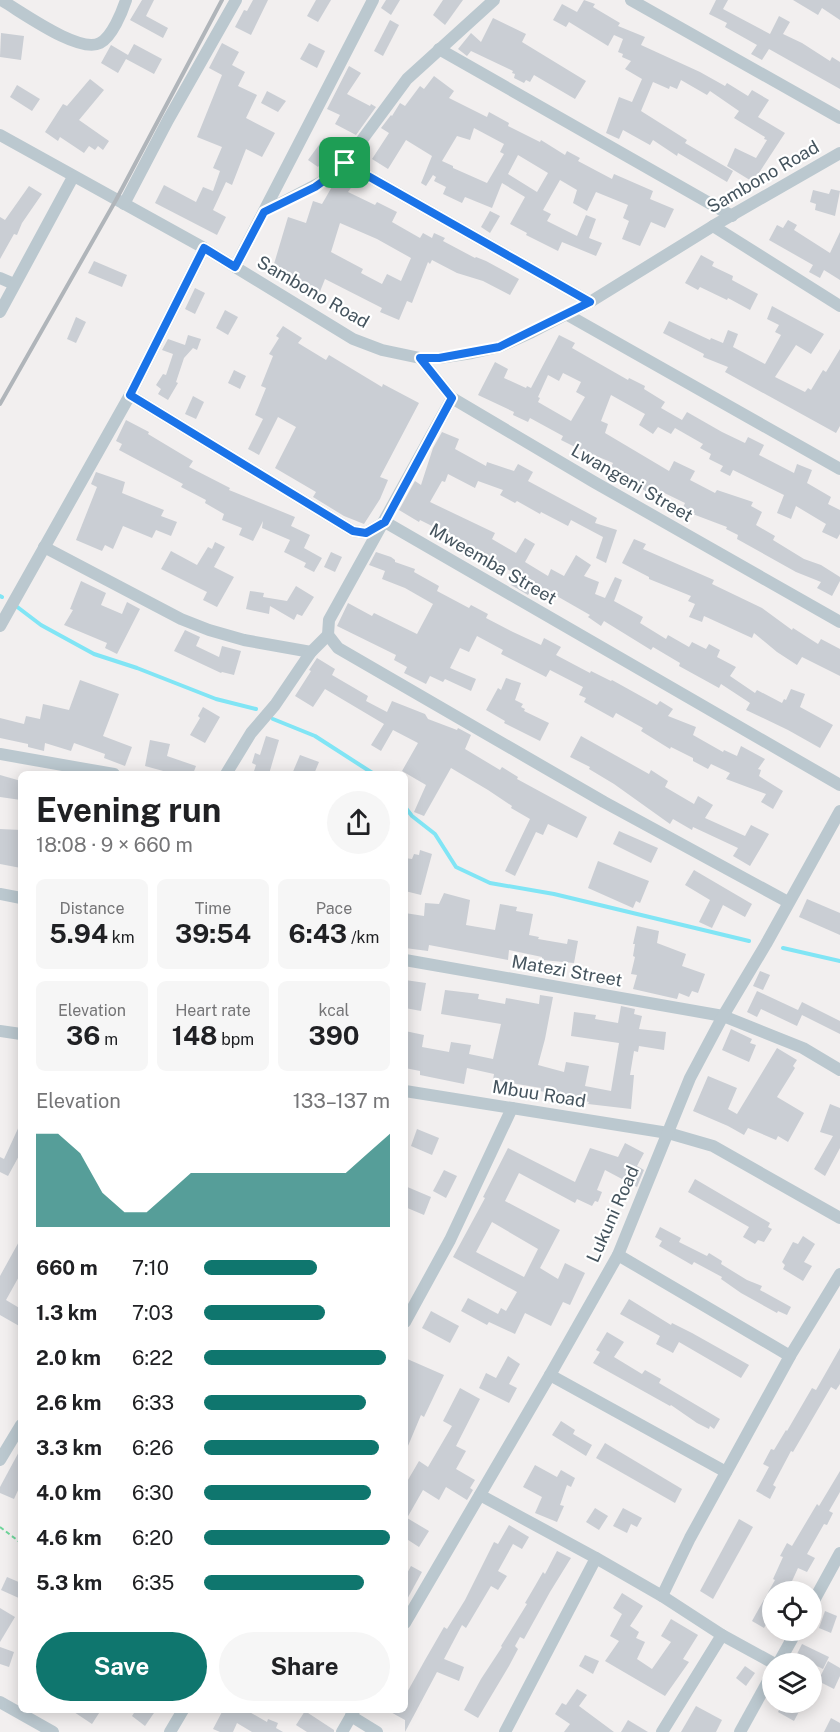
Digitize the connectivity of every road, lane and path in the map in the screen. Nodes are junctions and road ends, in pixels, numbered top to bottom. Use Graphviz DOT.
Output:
graph roads {
  1 [pos="1,0"];
  2 [pos="126,0"];
  3 [pos="236,0"];
  4 [pos="374,0"];
  5 [pos="494,0"];
  6 [pos="631,0"];
  7 [pos="439,49"];
  8 [pos="840,117"];
  9 [pos="0,135"];
  10 [pos="840,153"];
  11 [pos="345,163"];
  12 [pos="73,177"];
  13 [pos="124,204"];
  14 [pos="264,212"];
  15 [pos="732,216"];
  16 [pos="713,226"];
  17 [pos="204,248"];
  18 [pos="235,267"];
  19 [pos="0,278"];
  20 [pos="14,284"];
  21 [pos="590,302"];
  22 [pos="840,306"];
  23 [pos="0,312"];
  24 [pos="566,314"];
  25 [pos="420,358"];
  26 [pos="130,395"];
  27 [pos="452,398"];
  28 [pos="840,469"];
  29 [pos="385,522"];
  30 [pos="44,547"];
  31 [pos="840,622"];
  32 [pos="0,626"];
  33 [pos="328,635"];
  34 [pos="311,652"];
  35 [pos="0,754"];
  36 [pos="97,771"];
  37 [pos="228,771"];
  38 [pos="840,785"];
  39 [pos="840,811"];
  40 [pos="0,894"];
  41 [pos="18,897"];
  42 [pos="788,902"];
  43 [pos="408,961"];
  44 [pos="723,1016"];
  45 [pos="0,1031"];
  46 [pos="18,1034"];
  47 [pos="840,1070"];
  48 [pos="408,1091"];
  49 [pos="512,1108"];
  50 [pos="668,1133"];
  51 [pos="840,1218"];
  52 [pos="618,1255"];
  53 [pos="840,1275"];
  54 [pos="408,1317"];
  55 [pos="790,1356"];
  56 [pos="550,1375"];
  57 [pos="18,1430"];
  58 [pos="0,1460"];
  59 [pos="726,1472"];
  60 [pos="480,1495"];
  61 [pos="0,1527"];
  62 [pos="18,1541"];
  63 [pos="840,1553"];
  64 [pos="596,1558"];
  65 [pos="822,1586"];
  66 [pos="662,1596"];
  67 [pos="408,1618"];
  68 [pos="722,1635"];
  69 [pos="762,1656"];
  70 [pos="762,1692"];
  71 [pos="0,1702"];
  72 [pos="18,1709"];
  73 [pos="25,1713"];
  74 [pos="181,1713"];
  75 [pos="353,1713"];
  76 [pos="53,1732"];
  77 [pos="170,1732"];
  78 [pos="342,1732"];
  79 [pos="377,1732"];
  80 [pos="505,1732"];
  81 [pos="662,1732"];
  82 [pos="740,1732"];
  1 -- 2 [label="street"];
  3 -- 13 [label="street"];
  4 -- 14 [label="street"];
  5 -- 7 [label="street"];
  6 -- 8 [label="street"];
  7 -- 11 [label="street"];
  7 -- 15 [label="street"];
  9 -- 12 [label="street, Sambono Road"];
  10 -- 15 [label="street, Sambono Road"];
  11 -- 14 [label="street"];
  11 -- 21 [label="street"];
  12 -- 13 [label="street, Sambono Road"];
  12 -- 20 [label="street"];
  13 -- 17 [label="street, Sambono Road"];
  14 -- 18 [label="street"];
  15 -- 16 [label="street, Sambono Road"];
  16 -- 21 [label="street, Sambono Road"];
  16 -- 22 [label="street"];
  17 -- 18 [label="street, Sambono Road"];
  17 -- 26 [label="street"];
  18 -- 25 [label="street, Sambono Road"];
  19 -- 20 [label="street"];
  20 -- 23 [label="street"];
  21 -- 24 [label="street, Sambono Road"];
  24 -- 25 [label="street, Sambono Road"];
  24 -- 28 [label="street"];
  25 -- 27 [label="street, Lwangeni Street"];
  26 -- 29 [label="street"];
  26 -- 30 [label="street"];
  27 -- 29 [label="street"];
  27 -- 31 [label="street, Lwangeni Street"];
  29 -- 33 [label="street"];
  29 -- 38 [label="street, Mweemba Street"];
  30 -- 32 [label="street"];
  30 -- 34 [label="street"];
  33 -- 34 [label="street"];
  33 -- 42 [label="street"];
  34 -- 37 [label="street"];
  35 -- 36 [label="street"];
  39 -- 42 [label="street, Lukuni Road"];
  40 -- 41 [label="street"];
  42 -- 44 [label="street, Lukuni Road"];
  43 -- 44 [label="street, Matezi Street"];
  44 -- 47 [label="street, Matezi Street"];
  44 -- 50 [label="street, Lukuni Road"];
  45 -- 46 [label="street"];
  48 -- 49 [label="street, Mbuu Road"];
  49 -- 50 [label="street, Mbuu Road"];
  49 -- 54 [label="street"];
  50 -- 51 [label="street, Mbuu Road"];
  50 -- 52 [label="street, Lukuni Road"];
  52 -- 55 [label="street"];
  52 -- 56 [label="street, Lukuni Road"];
  53 -- 55 [label="street"];
  55 -- 59 [label="street"];
  56 -- 59 [label="street"];
  56 -- 60 [label="street, Lukuni Road"];
  57 -- 58 [label="street"];
  59 -- 66 [label="street"];
  60 -- 64 [label="street"];
  60 -- 67 [label="street, Lukuni Road"];
  61 -- 62 [label="path"];
  63 -- 65 [label="street"];
  64 -- 66 [label="street"];
  64 -- 80 [label="street"];
  66 -- 68 [label="street"];
  68 -- 69 [label="street"];
  68 -- 81 [label="street"];
  70 -- 82 [label="street"];
  71 -- 72 [label="street"];
  73 -- 76 [label="street"];
  74 -- 77 [label="street"];
  75 -- 78 [label="street"];
  75 -- 79 [label="street"];
}
